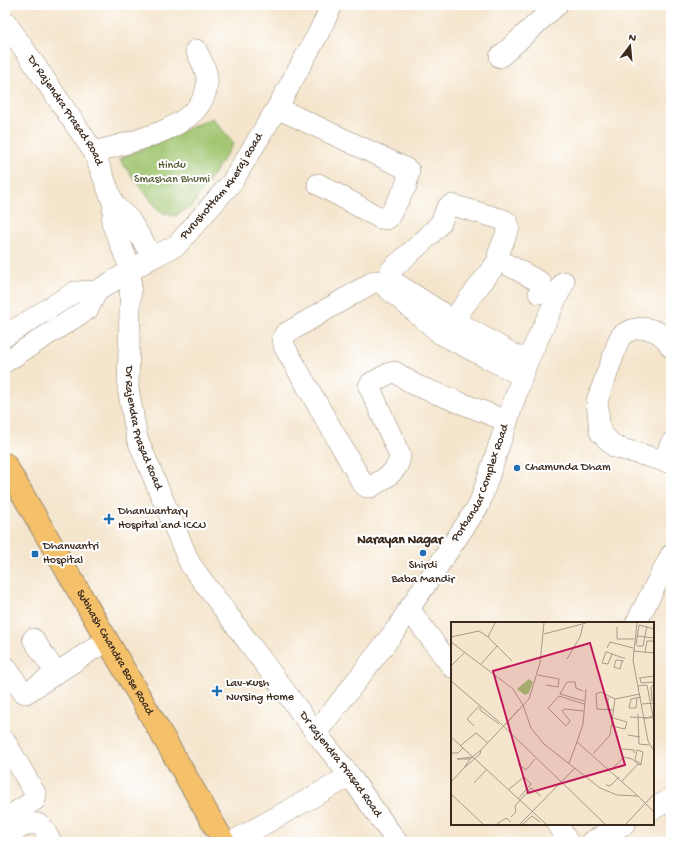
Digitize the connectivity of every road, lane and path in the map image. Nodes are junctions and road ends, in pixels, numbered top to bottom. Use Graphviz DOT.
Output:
graph roads {
  1 [pos="332,5"];
  2 [pos="557,5"];
  3 [pos="5,20"];
  4 [pos="196,50"];
  5 [pos="500,57"];
  6 [pos="277,108"];
  7 [pos="94,152"];
  8 [pos="318,184"];
  9 [pos="114,205"];
  10 [pos="153,257"];
  11 [pos="499,260"];
  12 [pos="131,270"];
  13 [pos="564,282"];
  14 [pos="97,291"];
  15 [pos="539,293"];
  16 [pos="454,320"];
  17 [pos="5,336"];
  18 [pos="671,346"];
  19 [pos="5,362"];
  20 [pos="525,369"];
  21 [pos="507,421"];
  22 [pos="669,456"];
  23 [pos="5,464"];
  24 [pos="669,566"];
  25 [pos="409,609"];
  26 [pos="637,622"];
  27 [pos="33,639"];
  28 [pos="107,640"];
  29 [pos="451,665"];
  30 [pos="5,666"];
  31 [pos="56,673"];
  32 [pos="316,733"];
  33 [pos="5,741"];
  34 [pos="350,776"];
  35 [pos="671,799"];
  36 [pos="654,808"];
  37 [pos="5,819"];
  38 [pos="558,825"];
  39 [pos="623,825"];
  40 [pos="5,838"];
  41 [pos="51,842"];
  42 [pos="224,842"];
  43 [pos="232,842"];
  44 [pos="397,842"];
  45 [pos="568,842"];
  46 [pos="592,842"];
  1 -- 6 [label="street, Purushottam Kheraj Road"];
  2 -- 5 [label="street"];
  3 -- 7 [label="street, Dr Rajendra Prasad Road"];
  4 -- 7 [label="street"];
  6 -- 8 [label="street"];
  6 -- 10 [label="street, Purushottam Kheraj Road"];
  7 -- 9 [label="street, Dr Rajendra Prasad Road"];
  9 -- 10 [label="street"];
  9 -- 12 [label="street, Dr Rajendra Prasad Road"];
  10 -- 12 [label="street, Purushottam Kheraj Road"];
  11 -- 15 [label="street"];
  11 -- 16 [label="street"];
  11 -- 16 [label="street"];
  12 -- 14 [label="street, Purushottam Kheraj Road"];
  12 -- 32 [label="street, Dr Rajendra Prasad Road"];
  13 -- 20 [label="street, Porbandar Complex Road"];
  14 -- 17 [label="street"];
  14 -- 19 [label="street"];
  16 -- 20 [label="street"];
  18 -- 22 [label="street"];
  20 -- 21 [label="street, Porbandar Complex Road"];
  20 -- 21 [label="street"];
  21 -- 25 [label="street, Porbandar Complex Road"];
  23 -- 28 [label="main road, Subhash Chandra Bose Road"];
  24 -- 26 [label="street"];
  25 -- 29 [label="street"];
  25 -- 32 [label="street, Porbandar Complex Road"];
  27 -- 31 [label="street"];
  28 -- 31 [label="street"];
  28 -- 42 [label="main road, Subhash Chandra Bose Road"];
  30 -- 31 [label="street"];
  32 -- 34 [label="street, Dr Rajendra Prasad Road"];
  33 -- 37 [label="street"];
  34 -- 43 [label="street"];
  34 -- 44 [label="street, Dr Rajendra Prasad Road"];
  35 -- 36 [label="street"];
  38 -- 45 [label="street"];
  39 -- 46 [label="street"];
  40 -- 41 [label="street"];
}
